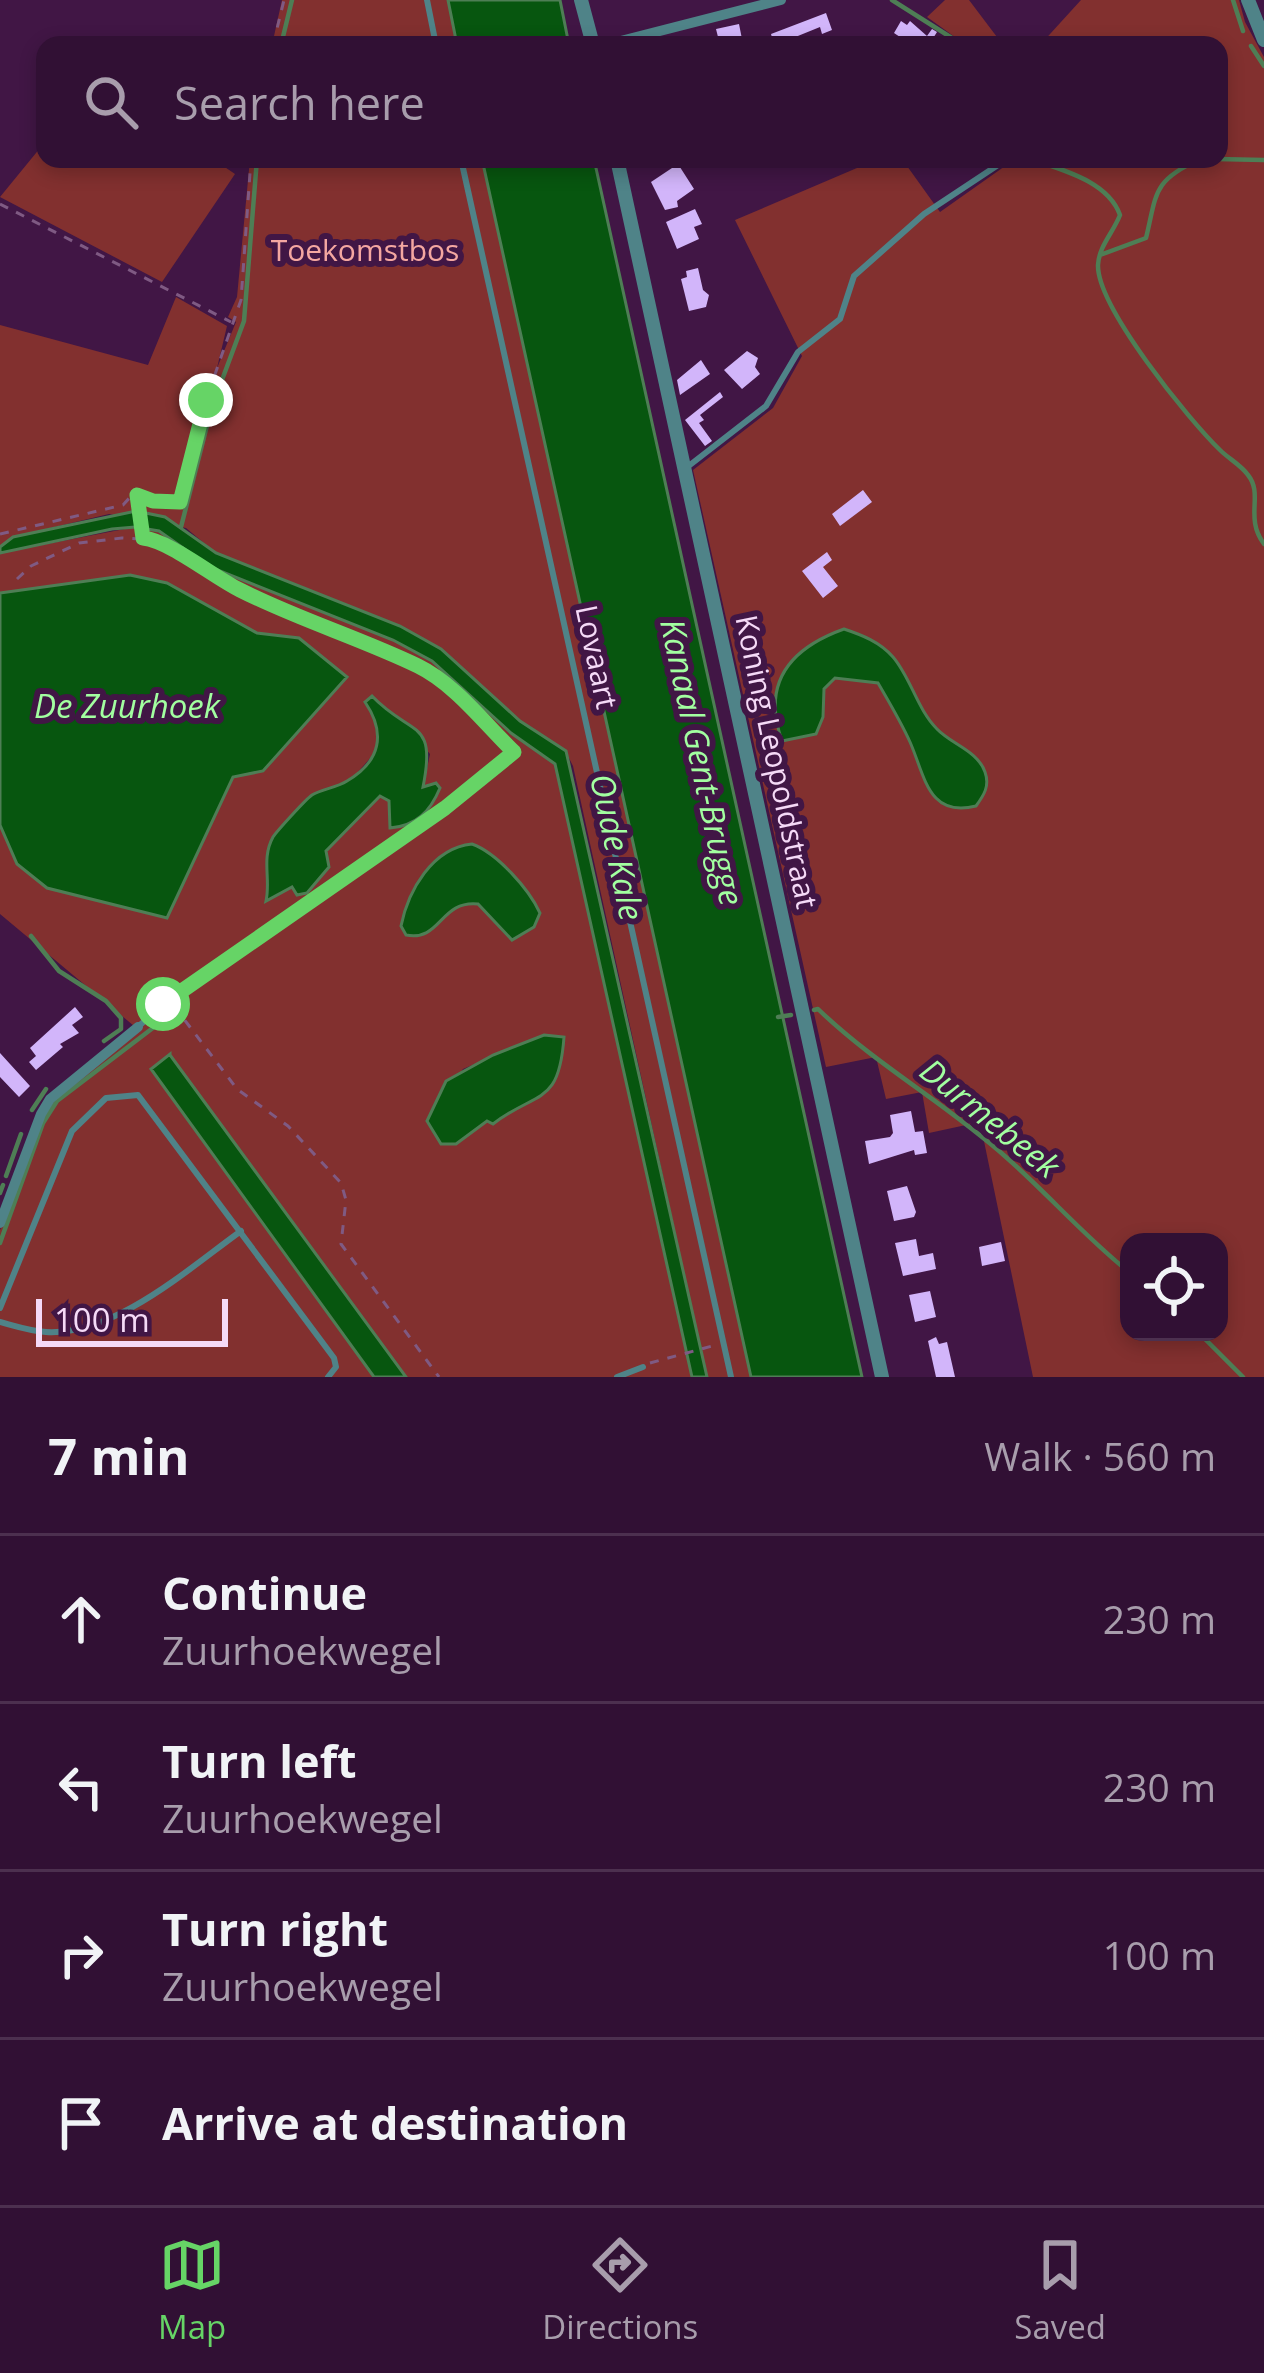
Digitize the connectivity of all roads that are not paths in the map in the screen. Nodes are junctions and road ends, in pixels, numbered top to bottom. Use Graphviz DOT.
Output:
graph roads {
  1 [pos="427,0"];
  2 [pos="581,0"];
  3 [pos="781,0"];
  4 [pos="1248,0"];
  5 [pos="434,36"];
  6 [pos="591,36"];
  7 [pos="640,36"];
  8 [pos="1264,40"];
  9 [pos="463,168"];
  10 [pos="619,168"];
  11 [pos="993,168"];
  12 [pos="684,469"];
  13 [pos="169,1000"];
  14 [pos="138,1027"];
  15 [pos="0,1223"];
  16 [pos="241,1232"];
  17 [pos="0,1308"];
  18 [pos="0,1322"];
  19 [pos="643,1367"];
  20 [pos="328,1377"];
  21 [pos="616,1377"];
  22 [pos="731,1377"];
  23 [pos="882,1377"];
  1 -- 5 [label="lane"];
  2 -- 6 [label="street"];
  3 -- 7 [label="street"];
  4 -- 8 [label="street"];
  9 -- 22 [label="lane, Lovaart"];
  10 -- 12 [label="street, Koning Leopoldstraat"];
  11 -- 12 [label="lane"];
  12 -- 23 [label="street, Koning Leopoldstraat"];
  13 -- 14 [label="lane"];
  14 -- 15 [label="street"];
  16 -- 17 [label="lane"];
  16 -- 18 [label="lane"];
  16 -- 20 [label="lane"];
  19 -- 21 [label="lane"];
}
